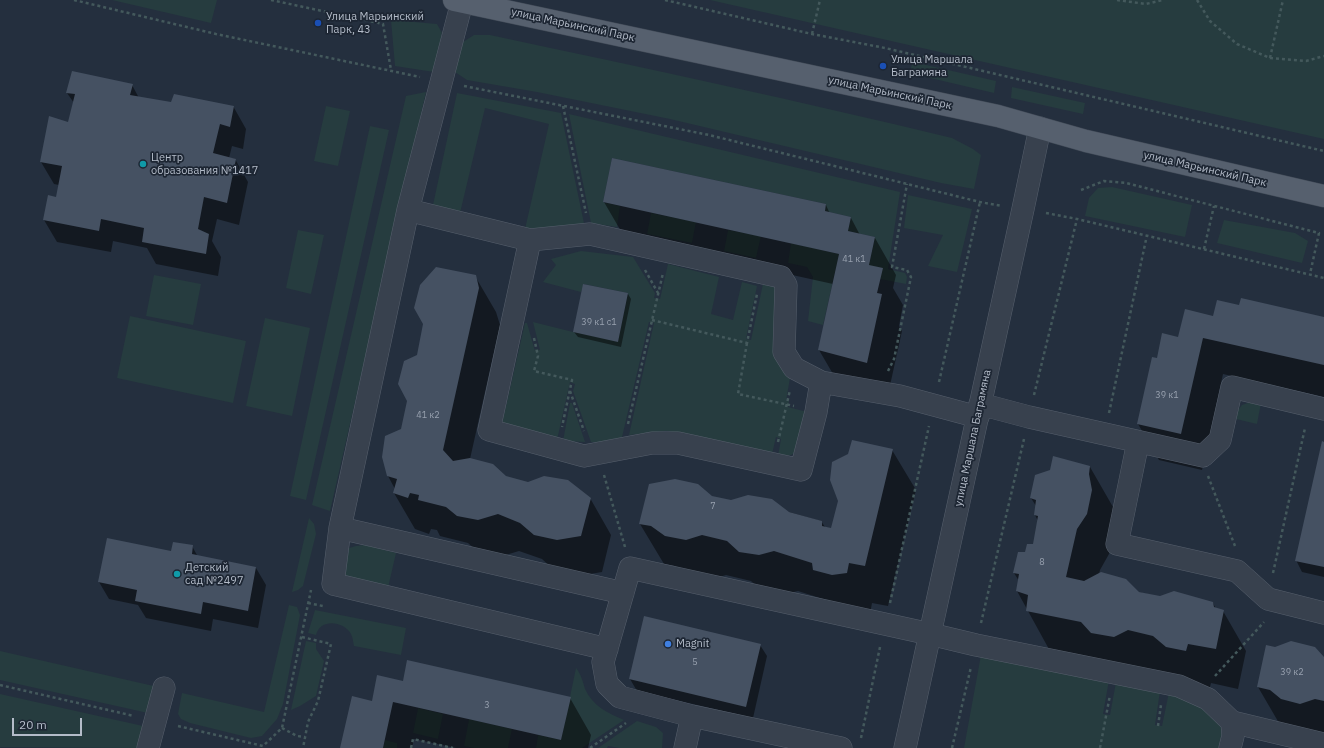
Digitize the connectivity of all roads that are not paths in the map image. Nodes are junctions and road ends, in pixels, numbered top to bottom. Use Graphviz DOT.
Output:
graph roads {
  1 [pos="458,1"];
  2 [pos="1040,128"];
  3 [pos="1324,196"];
  4 [pos="408,210"];
  5 [pos="530,240"];
  6 [pos="821,382"];
  7 [pos="1318,407"];
  8 [pos="979,410"];
  9 [pos="1138,442"];
  10 [pos="340,528"];
  11 [pos="623,593"];
  12 [pos="1324,613"];
  13 [pos="930,634"];
  14 [pos="607,649"];
  15 [pos="164,688"];
  16 [pos="692,716"];
  17 [pos="1232,722"];
  18 [pos="851,744"];
  19 [pos="1324,744"];
  20 [pos="148,748"];
  21 [pos="685,748"];
  22 [pos="905,748"];
  23 [pos="1230,748"];
  1 -- 2 [label="main road, улица Марьинский Парк"];
  1 -- 4 [label="street"];
  2 -- 3 [label="main road, улица Марьинский Парк"];
  2 -- 8 [label="street, улица Маршала Баграмяна"];
  4 -- 5 [label="street"];
  4 -- 10 [label="street"];
  5 -- 6 [label="street"];
  5 -- 6 [label="street"];
  6 -- 8 [label="street"];
  7 -- 9 [label="street"];
  8 -- 9 [label="street"];
  8 -- 13 [label="street, улица Маршала Баграмяна"];
  9 -- 12 [label="street"];
  10 -- 11 [label="street"];
  10 -- 14 [label="street"];
  11 -- 13 [label="street"];
  11 -- 14 [label="street"];
  13 -- 17 [label="street"];
  13 -- 22 [label="street, улица Маршала Баграмяна"];
  14 -- 16 [label="street"];
  15 -- 20 [label="street"];
  16 -- 18 [label="street"];
  16 -- 21 [label="street"];
  17 -- 19 [label="street"];
  17 -- 23 [label="street"];
}
